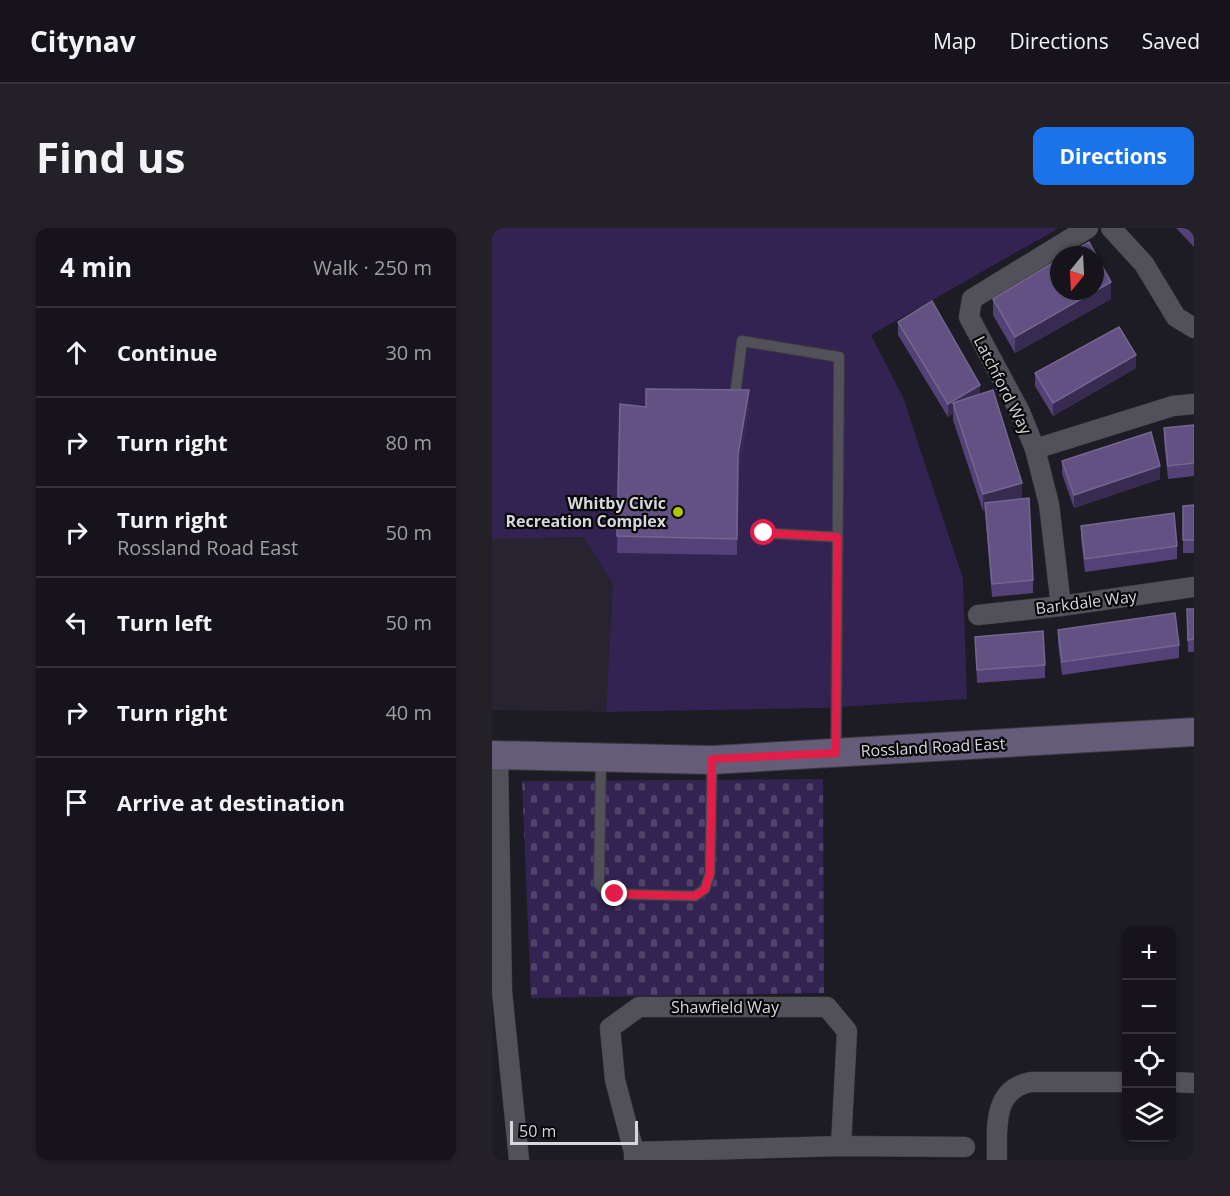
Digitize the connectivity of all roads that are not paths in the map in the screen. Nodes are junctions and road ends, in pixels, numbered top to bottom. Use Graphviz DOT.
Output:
graph roads {
  1 [pos="1088,228"];
  2 [pos="1111,228"];
  3 [pos="1194,328"];
  4 [pos="735,396"];
  5 [pos="1194,404"];
  6 [pos="1035,450"];
  7 [pos="764,533"];
  8 [pos="837,537"];
  9 [pos="1194,587"];
  10 [pos="1062,606"];
  11 [pos="978,615"];
  12 [pos="1194,732"];
  13 [pos="836,753"];
  14 [pos="495,755"];
  15 [pos="601,757"];
  16 [pos="712,759"];
  17 [pos="1122,1082"];
  18 [pos="1176,1082"];
  19 [pos="1194,1083"];
  20 [pos="841,1146"];
  21 [pos="965,1147"];
  22 [pos="634,1156"];
  23 [pos="519,1160"];
  24 [pos="997,1160"];
  1 -- 6 [label="street, Latchford Way"];
  2 -- 3 [label="street"];
  4 -- 8 [label="lane"];
  5 -- 6 [label="street"];
  6 -- 10 [label="street, Latchford Way"];
  7 -- 8 [label="lane"];
  8 -- 13 [label="lane"];
  9 -- 10 [label="street, Barkdale Way"];
  10 -- 11 [label="street, Barkdale Way"];
  12 -- 13 [label="main road, Rossland Road East"];
  13 -- 16 [label="main road, Rossland Road East"];
  14 -- 15 [label="main road, Rossland Road East"];
  14 -- 23 [label="street"];
  15 -- 16 [label="main road, Rossland Road East"];
  15 -- 16 [label="lane"];
  17 -- 24 [label="street"];
  18 -- 19 [label="street"];
  20 -- 21 [label="street"];
  20 -- 22 [label="street"];
  20 -- 22 [label="street, Shawfield Way"];
}
